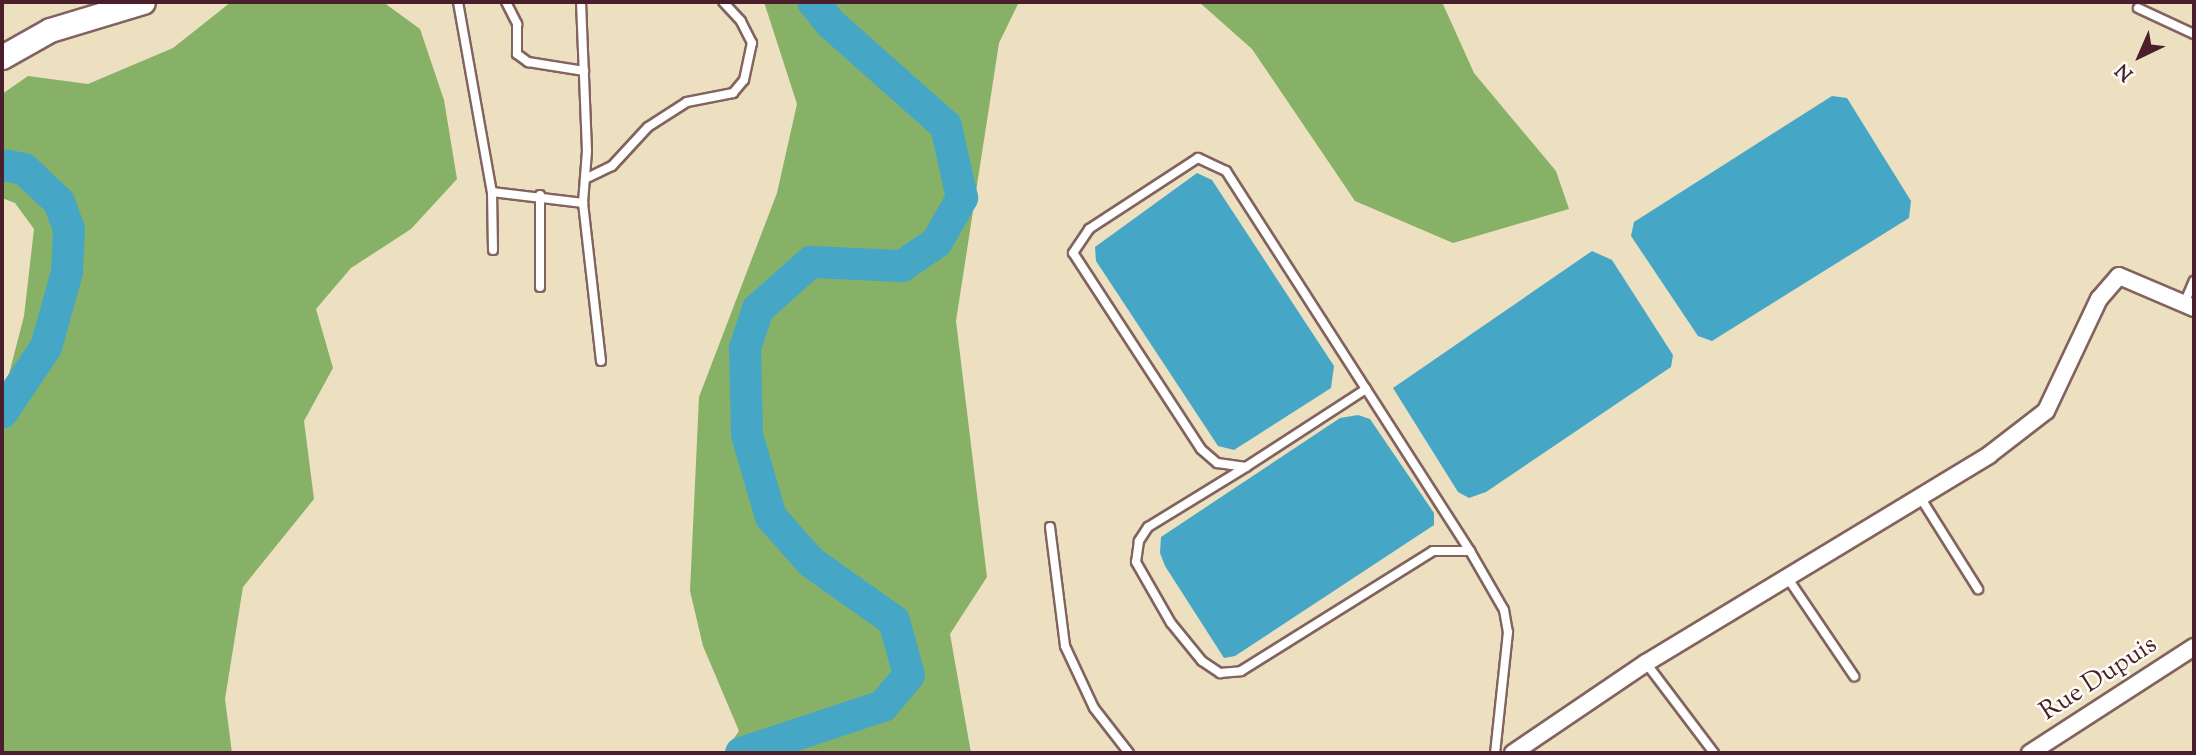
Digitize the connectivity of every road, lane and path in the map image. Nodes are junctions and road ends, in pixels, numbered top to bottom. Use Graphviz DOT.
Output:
graph roads {
  1 [pos="143,2"];
  2 [pos="458,2"];
  3 [pos="506,2"];
  4 [pos="581,2"];
  5 [pos="723,2"];
  6 [pos="2138,8"];
  7 [pos="2194,34"];
  8 [pos="2,57"];
  9 [pos="584,71"];
  10 [pos="585,179"];
  11 [pos="492,192"];
  12 [pos="540,195"];
  13 [pos="583,203"];
  14 [pos="493,250"];
  15 [pos="2194,281"];
  16 [pos="540,287"];
  17 [pos="2189,306"];
  18 [pos="601,361"];
  19 [pos="1366,389"];
  20 [pos="1246,467"];
  21 [pos="1919,497"];
  22 [pos="1050,527"];
  23 [pos="1470,551"];
  24 [pos="1787,577"];
  25 [pos="1978,589"];
  26 [pos="2194,646"];
  27 [pos="1646,663"];
  28 [pos="1854,676"];
  29 [pos="1129,753"];
  30 [pos="1495,753"];
  31 [pos="1513,753"];
  32 [pos="1714,753"];
  33 [pos="2030,753"];
  1 -- 8 [label="main road"];
  2 -- 11 [label="lane"];
  3 -- 9 [label="lane"];
  4 -- 9 [label="lane"];
  5 -- 10 [label="lane"];
  6 -- 7 [label="lane"];
  9 -- 10 [label="lane"];
  10 -- 13 [label="lane"];
  11 -- 12 [label="lane"];
  11 -- 14 [label="lane"];
  12 -- 13 [label="lane"];
  12 -- 16 [label="lane"];
  13 -- 18 [label="lane"];
  15 -- 17 [label="lane"];
  17 -- 21 [label="street"];
  19 -- 20 [label="lane"];
  19 -- 20 [label="lane"];
  19 -- 23 [label="lane"];
  20 -- 23 [label="lane"];
  21 -- 24 [label="street"];
  21 -- 25 [label="lane"];
  22 -- 29 [label="lane"];
  23 -- 30 [label="lane"];
  24 -- 27 [label="street"];
  24 -- 28 [label="lane"];
  26 -- 33 [label="street, Rue Dupuis"];
  27 -- 31 [label="street"];
  27 -- 32 [label="lane"];
}
